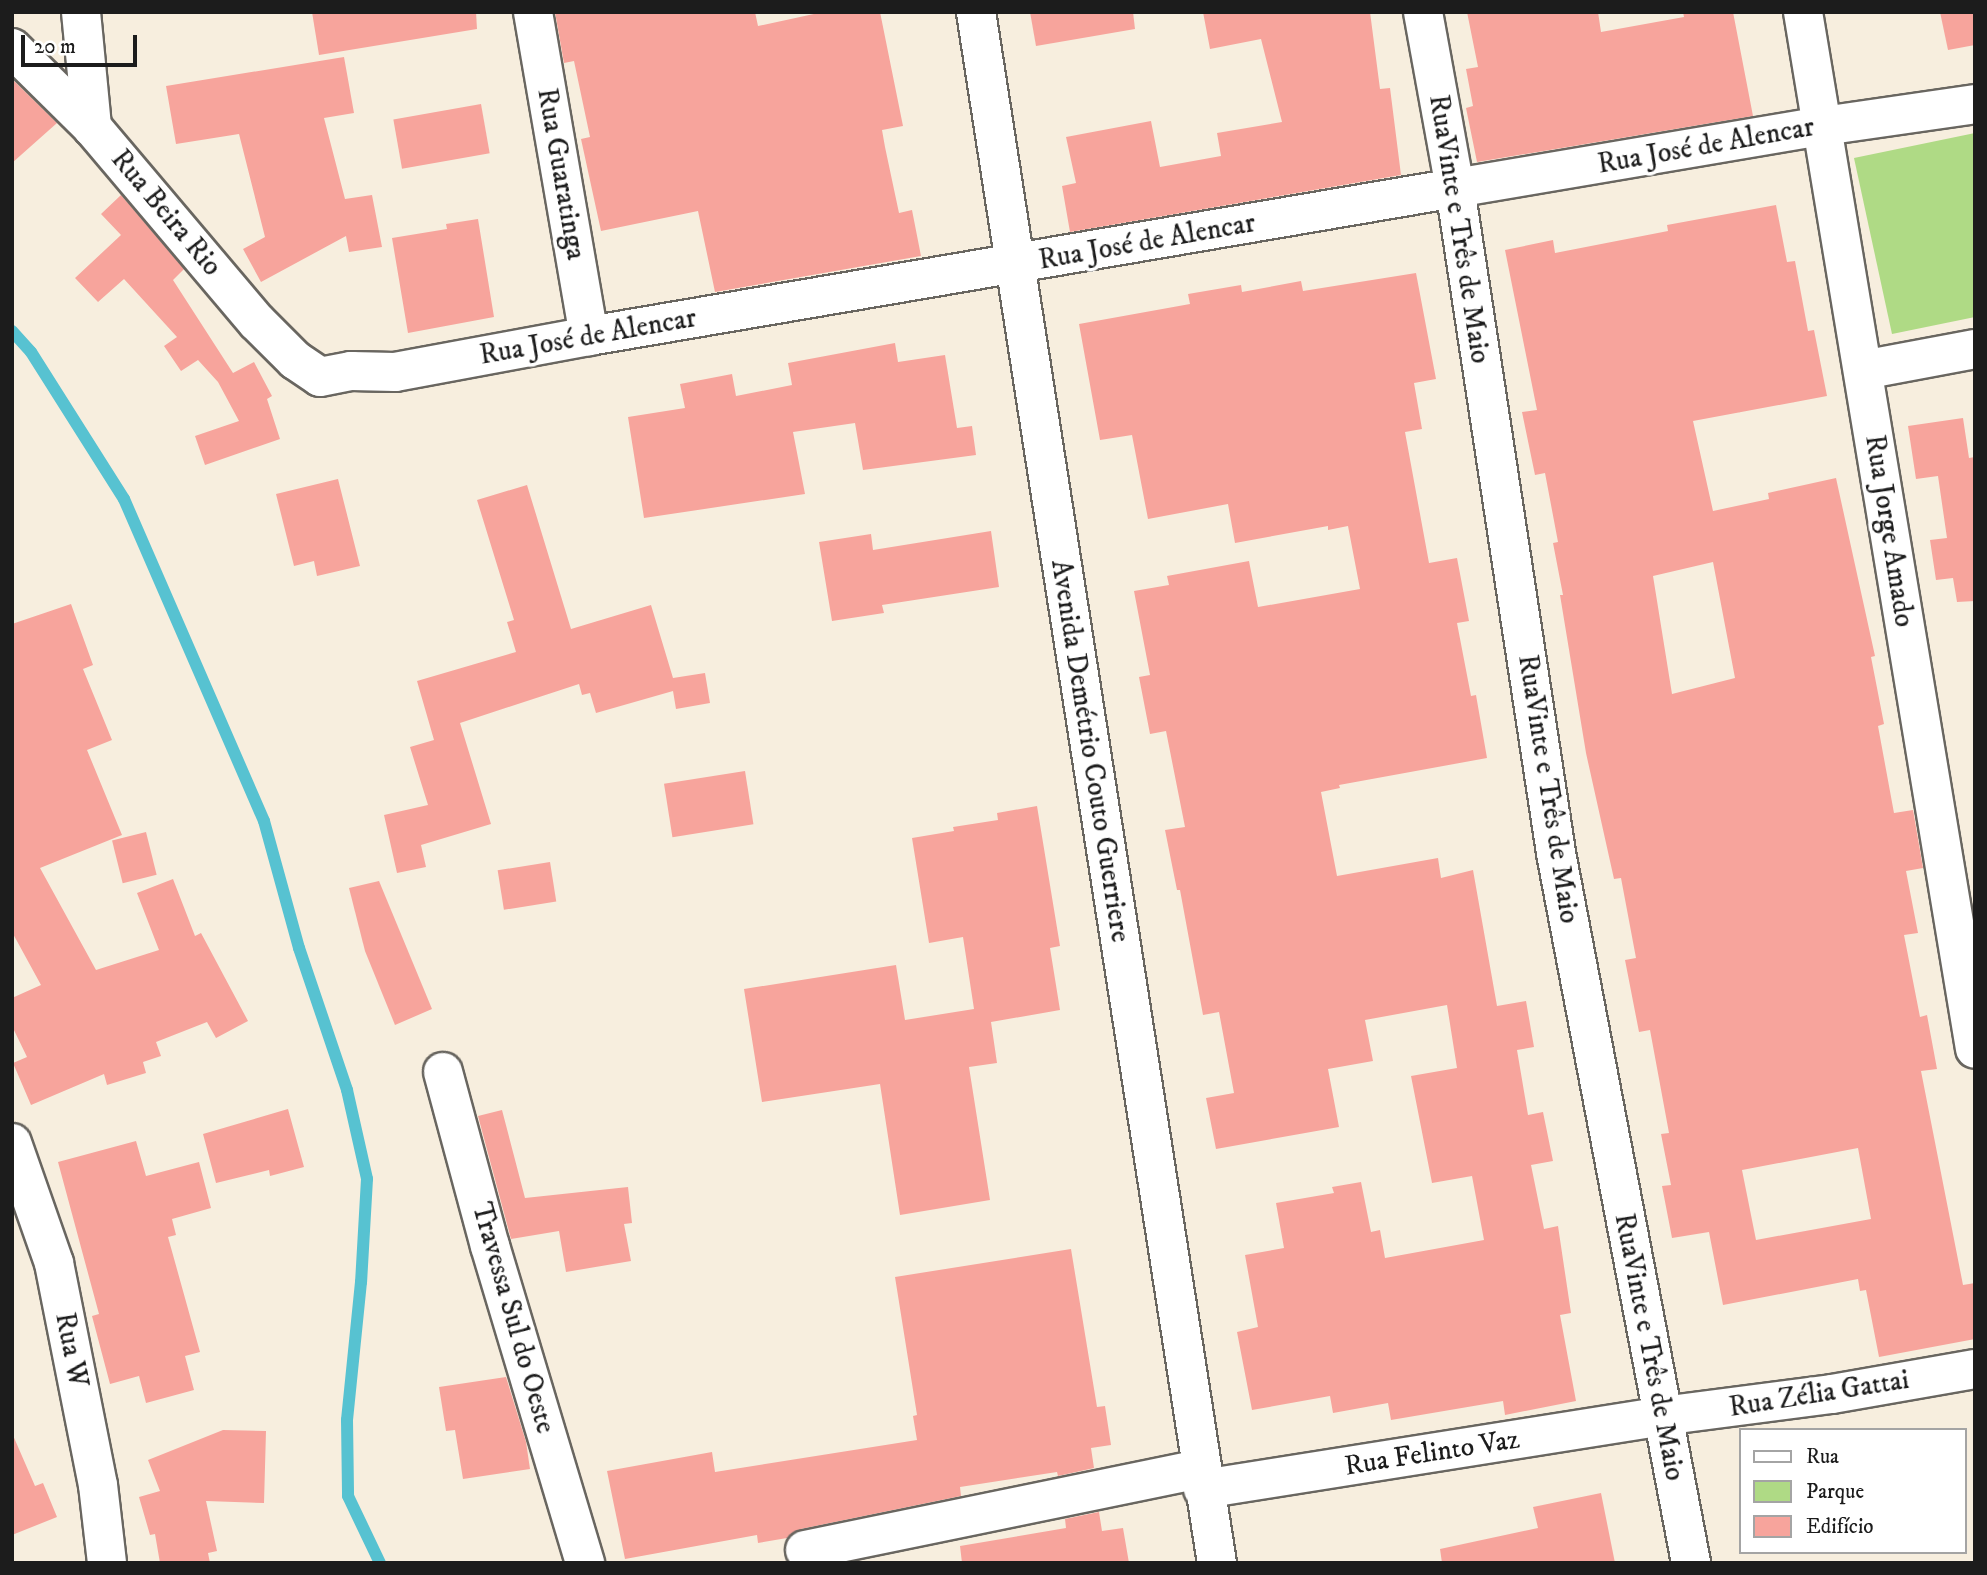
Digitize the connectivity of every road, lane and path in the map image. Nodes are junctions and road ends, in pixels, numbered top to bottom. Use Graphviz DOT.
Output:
graph roads {
  1 [pos="81,12"];
  2 [pos="533,12"];
  3 [pos="976,12"];
  4 [pos="1423,12"];
  5 [pos="1803,12"];
  6 [pos="12,48"];
  7 [pos="1975,104"];
  8 [pos="1823,126"];
  9 [pos="92,127"];
  10 [pos="1455,188"];
  11 [pos="1015,265"];
  12 [pos="589,336"];
  13 [pos="1975,349"];
  14 [pos="1863,370"];
  15 [pos="320,377"];
  16 [pos="1975,1049"];
  17 [pos="443,1072"];
  18 [pos="12,1143"];
  19 [pos="1975,1369"];
  20 [pos="1662,1416"];
  21 [pos="1202,1479"];
  22 [pos="805,1550"];
  23 [pos="107,1563"];
  24 [pos="585,1563"];
  25 [pos="1217,1563"];
  26 [pos="1691,1563"];
  1 -- 9 [label="street"];
  2 -- 12 [label="street, Rua Guaratinga"];
  3 -- 11 [label="street, Avenida Demétrio Couto Guerriere"];
  4 -- 10 [label="street, RuaVinte e Três de Maio"];
  5 -- 8 [label="street, Rua Jorge Amado"];
  6 -- 9 [label="street, Rua Beira Rio"];
  7 -- 8 [label="street, Rua José de Alencar"];
  8 -- 10 [label="street, Rua José de Alencar"];
  8 -- 14 [label="street, Rua Jorge Amado"];
  9 -- 15 [label="street, Rua Beira Rio"];
  10 -- 11 [label="street, Rua José de Alencar"];
  10 -- 20 [label="street, RuaVinte e Três de Maio"];
  11 -- 12 [label="street, Rua José de Alencar"];
  11 -- 21 [label="street, Avenida Demétrio Couto Guerriere"];
  12 -- 15 [label="street, Rua José de Alencar"];
  13 -- 14 [label="street"];
  14 -- 16 [label="street, Rua Jorge Amado"];
  17 -- 24 [label="street, Travessa Sul do Oeste"];
  18 -- 23 [label="street, Rua W"];
  19 -- 20 [label="street, Rua Zélia Gattai"];
  20 -- 21 [label="street, Rua Felinto Vaz"];
  20 -- 26 [label="street, RuaVinte e Três de Maio"];
  21 -- 22 [label="street, Rua Felinto Vaz"];
  21 -- 25 [label="street, Avenida Demétrio Couto Guerriere"];
}
